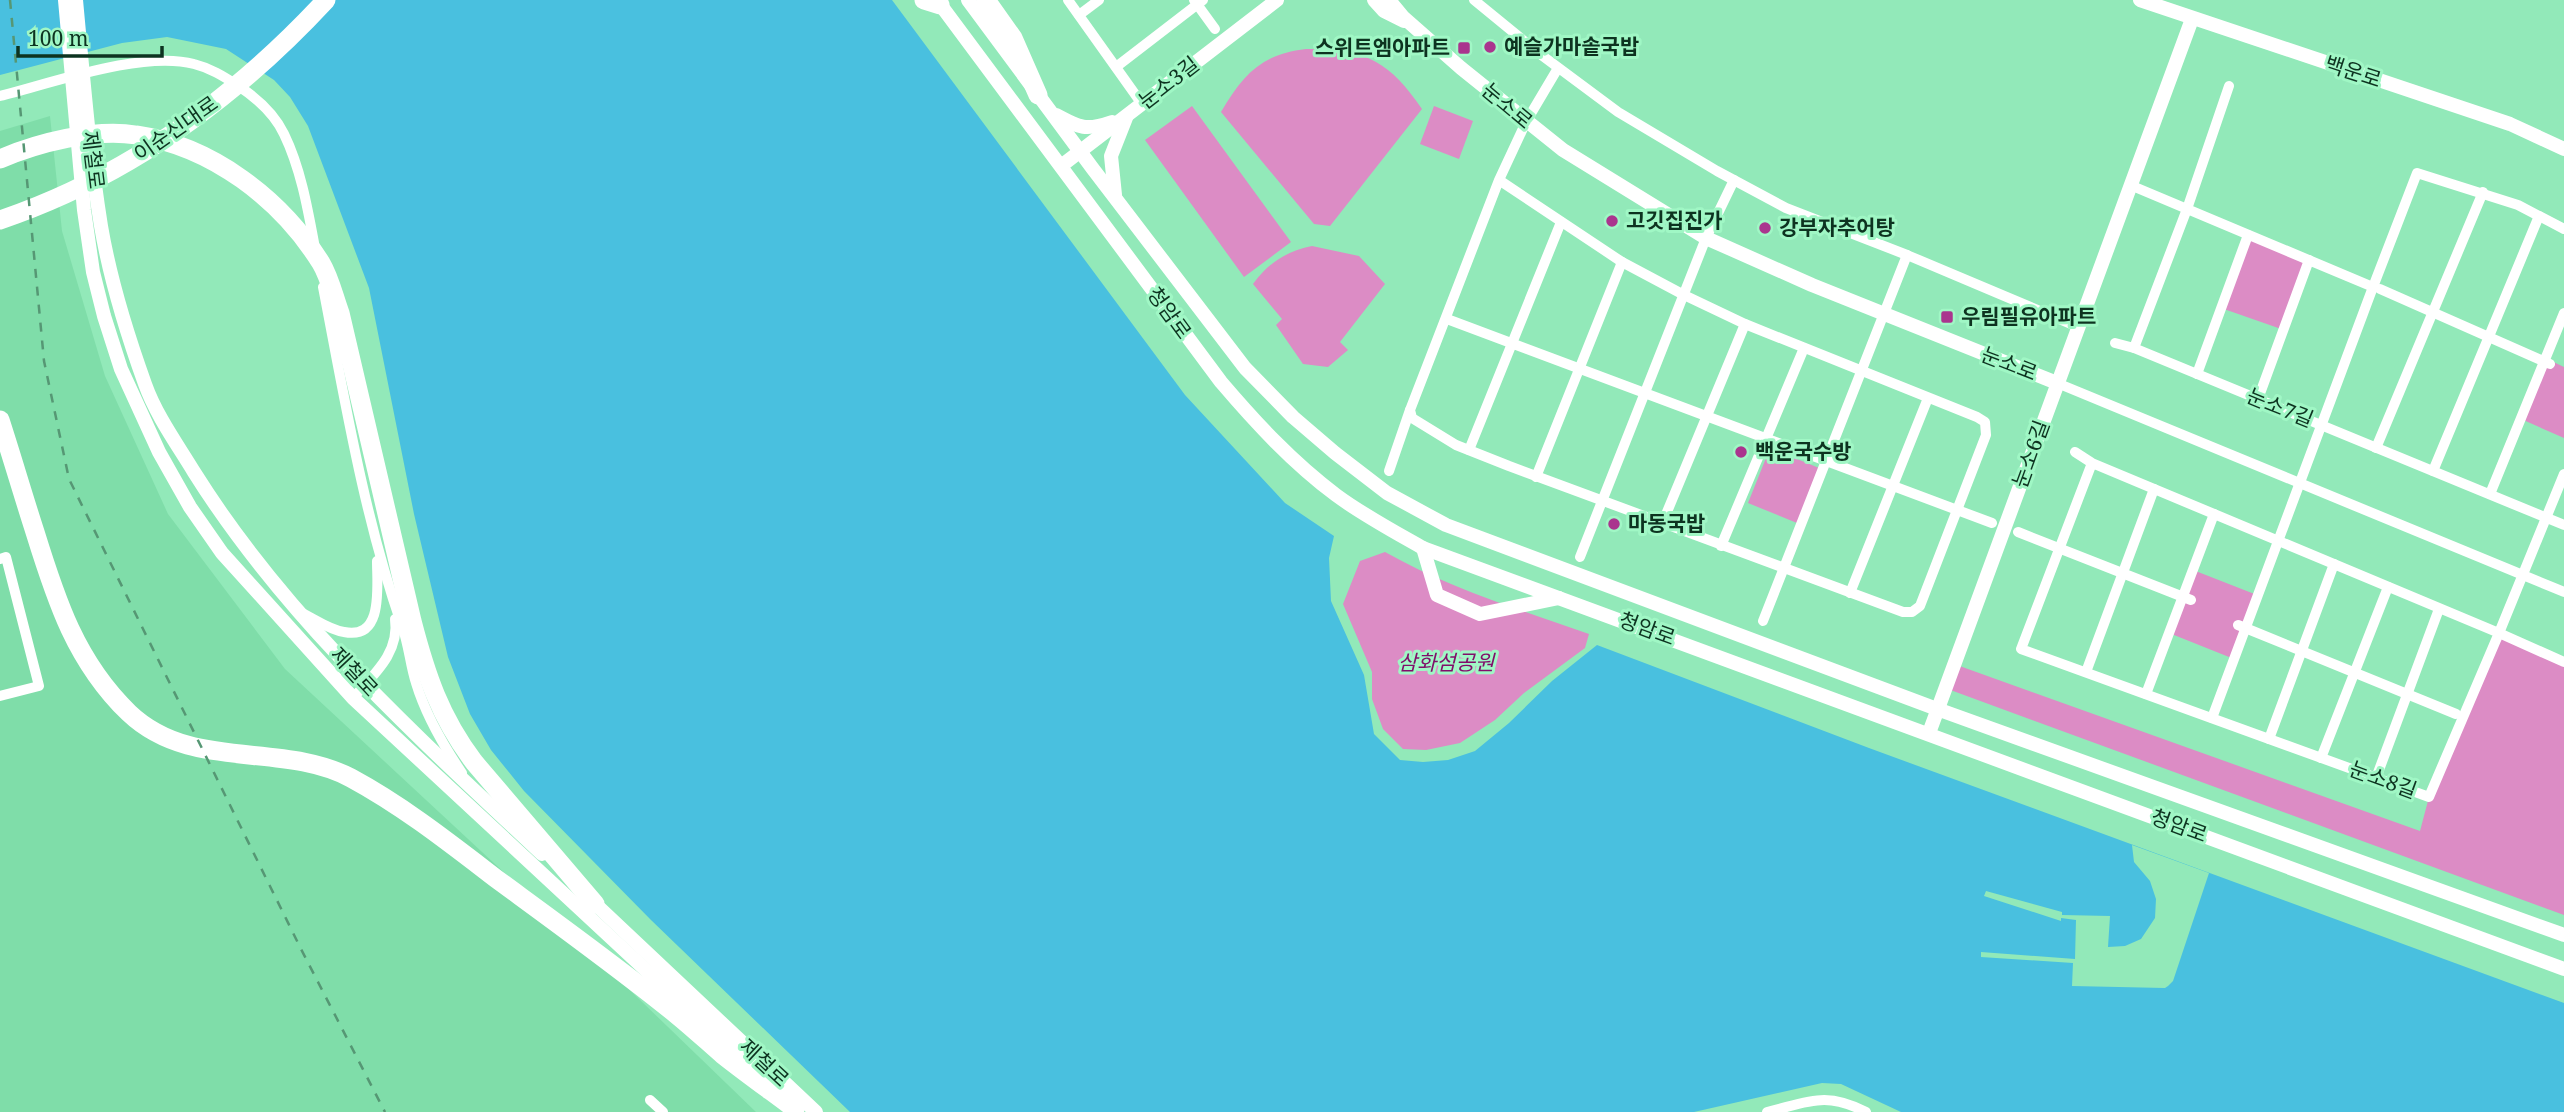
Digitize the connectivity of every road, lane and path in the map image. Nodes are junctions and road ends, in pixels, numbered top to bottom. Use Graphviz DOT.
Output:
graph roads {
  1 [pos="65,0"];
  2 [pos="76,0"];
  3 [pos="309,0"];
  4 [pos="326,0"];
  5 [pos="968,0"];
  6 [pos="986,0"];
  7 [pos="1068,0"];
  8 [pos="1099,0"];
  9 [pos="1258,0"];
  10 [pos="1277,0"];
  11 [pos="1374,0"];
  12 [pos="1389,0"];
  13 [pos="1405,0"];
  14 [pos="1474,0"];
  15 [pos="2140,0"];
  16 [pos="1198,1"];
  17 [pos="934,2"];
  18 [pos="1079,15"];
  19 [pos="2192,19"];
  20 [pos="1414,26"];
  21 [pos="1215,29"];
  22 [pos="1237,32"];
  23 [pos="1116,67"];
  24 [pos="1558,68"];
  25 [pos="2229,86"];
  26 [pos="1038,95"];
  27 [pos="0,96"];
  28 [pos="1142,104"];
  29 [pos="81,111"];
  30 [pos="1051,113"];
  31 [pos="1126,116"];
  32 [pos="1526,122"];
  33 [pos="2564,149"];
  34 [pos="1080,152"];
  35 [pos="0,159"];
  36 [pos="1061,166"];
  37 [pos="1499,180"];
  38 [pos="1734,180"];
  39 [pos="2130,186"];
  40 [pos="2483,192"];
  41 [pos="1116,200"];
  42 [pos="0,208"];
  43 [pos="2187,209"];
  44 [pos="2539,216"];
  45 [pos="0,220"];
  46 [pos="1561,222"];
  47 [pos="2564,229"];
  48 [pos="2248,235"];
  49 [pos="1706,238"];
  50 [pos="1907,255"];
  51 [pos="2309,260"];
  52 [pos="1622,262"];
  53 [pos="2376,288"];
  54 [pos="1684,295"];
  55 [pos="2432,312"];
  56 [pos="2564,313"];
  57 [pos="1884,314"];
  58 [pos="1447,318"];
  59 [pos="1745,324"];
  60 [pos="2078,327"];
  61 [pos="2488,337"];
  62 [pos="1512,343"];
  63 [pos="2115,343"];
  64 [pos="1804,348"];
  65 [pos="2134,348"];
  66 [pos="2547,362"];
  67 [pos="1579,368"];
  68 [pos="1861,371"];
  69 [pos="2197,374"];
  70 [pos="2057,383"];
  71 [pos="1644,393"];
  72 [pos="1928,398"];
  73 [pos="2258,399"];
  74 [pos="1410,410"];
  75 [pos="1707,416"];
  76 [pos="0,420"];
  77 [pos="2321,425"];
  78 [pos="1766,438"];
  79 [pos="2376,447"];
  80 [pos="1469,450"];
  81 [pos="2075,452"];
  82 [pos="1826,461"];
  83 [pos="2092,463"];
  84 [pos="1390,471"];
  85 [pos="2433,471"];
  86 [pos="2564,474"];
  87 [pos="1536,477"];
  88 [pos="2300,483"];
  89 [pos="1893,486"];
  90 [pos="2154,489"];
  91 [pos="2490,494"];
  92 [pos="1601,501"];
  93 [pos="1957,510"];
  94 [pos="2214,514"];
  95 [pos="2546,517"];
  96 [pos="1992,523"];
  97 [pos="1662,524"];
  98 [pos="2564,525"];
  99 [pos="2018,532"];
  100 [pos="2278,541"];
  101 [pos="1721,546"];
  102 [pos="377,548"];
  103 [pos="1423,548"];
  104 [pos="2059,548"];
  105 [pos="1580,557"];
  106 [pos="0,559"];
  107 [pos="2334,564"];
  108 [pos="1784,568"];
  109 [pos="2123,573"];
  110 [pos="2523,575"];
  111 [pos="2388,587"];
  112 [pos="2564,592"];
  113 [pos="1850,593"];
  114 [pos="288,598"];
  115 [pos="1561,598"];
  116 [pos="2187,598"];
  117 [pos="392,599"];
  118 [pos="2439,608"];
  119 [pos="1763,621"];
  120 [pos="2242,627"];
  121 [pos="2499,633"];
  122 [pos="2302,651"];
  123 [pos="2564,662"];
  124 [pos="2086,672"];
  125 [pos="2354,673"];
  126 [pos="365,684"];
  127 [pos="2146,694"];
  128 [pos="2407,694"];
  129 [pos="0,696"];
  130 [pos="353,698"];
  131 [pos="1937,709"];
  132 [pos="2456,714"];
  133 [pos="2212,718"];
  134 [pos="1928,733"];
  135 [pos="2269,739"];
  136 [pos="2321,758"];
  137 [pos="2376,778"];
  138 [pos="472,787"];
  139 [pos="595,904"];
  140 [pos="2564,935"];
  141 [pos="2564,969"];
  142 [pos="776,1075"];
  143 [pos="650,1100"];
  144 [pos="796,1111"];
  145 [pos="663,1112"];
  146 [pos="816,1112"];
  147 [pos="826,1112"];
  148 [pos="1767,1112"];
  149 [pos="1866,1112"];
  1 -- 29 [label="main road"];
  2 -- 29 [label="main road"];
  3 -- 42 [label="highway, 이순신대로"];
  4 -- 45 [label="highway, 이순신대로"];
  5 -- 26 [label="main road, 청암로"];
  6 -- 26 [label="highway"];
  7 -- 18 [label="street"];
  8 -- 18 [label="street"];
  9 -- 22 [label="main road"];
  10 -- 22 [label="main road, 눈소3길"];
  11 -- 20 [label="main road"];
  12 -- 20 [label="main road, 눈소로"];
  13 -- 20 [label="main road"];
  14 -- 24 [label="street"];
  15 -- 19 [label="main road, 백운로"];
  16 -- 21 [label="street"];
  16 -- 23 [label="street"];
  17 -- 36 [label="main road, 청암로"];
  18 -- 23 [label="street"];
  19 -- 33 [label="main road, 백운로"];
  19 -- 39 [label="main road, 눈소6길"];
  20 -- 32 [label="main road, 눈소로"];
  22 -- 28 [label="main road, 눈소3길"];
  23 -- 28 [label="street"];
  24 -- 32 [label="street"];
  24 -- 38 [label="street"];
  25 -- 43 [label="street"];
  26 -- 30 [label="main road, 청암로"];
  27 -- 102 [label="street"];
  28 -- 31 [label="main road, 눈소3길"];
  29 -- 114 [label="main road, 제철로"];
  29 -- 130 [label="main road, 제철로"];
  30 -- 31 [label="main road"];
  30 -- 34 [label="main road, 청암로"];
  31 -- 34 [label="main road, 눈소3길"];
  31 -- 41 [label="main road"];
  32 -- 37 [label="street"];
  32 -- 49 [label="main road, 눈소로"];
  34 -- 36 [label="main road, 눈소3길"];
  34 -- 41 [label="main road, 청암로"];
  35 -- 139 [label="highway"];
  36 -- 103 [label="main road, 청암로"];
  37 -- 46 [label="street"];
  37 -- 58 [label="street"];
  38 -- 49 [label="street"];
  38 -- 50 [label="street"];
  39 -- 43 [label="street"];
  39 -- 60 [label="main road, 눈소6길"];
  40 -- 44 [label="street"];
  40 -- 53 [label="street"];
  40 -- 55 [label="street"];
  41 -- 131 [label="main road, 청암로"];
  43 -- 48 [label="street"];
  43 -- 65 [label="street"];
  44 -- 47 [label="street"];
  44 -- 61 [label="street"];
  46 -- 52 [label="street"];
  46 -- 62 [label="street"];
  48 -- 51 [label="street"];
  48 -- 69 [label="street"];
  49 -- 54 [label="street"];
  49 -- 57 [label="main road, 눈소로"];
  50 -- 57 [label="street"];
  50 -- 60 [label="street"];
  51 -- 53 [label="street"];
  51 -- 73 [label="street"];
  52 -- 54 [label="street"];
  52 -- 67 [label="street"];
  53 -- 55 [label="street"];
  53 -- 77 [label="street"];
  54 -- 59 [label="street"];
  54 -- 71 [label="street"];
  55 -- 61 [label="street"];
  55 -- 79 [label="street"];
  56 -- 66 [label="street"];
  57 -- 68 [label="street"];
  57 -- 70 [label="main road, 눈소로"];
  58 -- 62 [label="street"];
  58 -- 74 [label="street"];
  59 -- 64 [label="street"];
  59 -- 75 [label="street"];
  60 -- 70 [label="main road, 눈소6길"];
  61 -- 66 [label="street"];
  61 -- 85 [label="street"];
  62 -- 67 [label="street"];
  62 -- 80 [label="street"];
  63 -- 65 [label="street, 눈소7길"];
  64 -- 68 [label="street"];
  64 -- 78 [label="street"];
  65 -- 69 [label="street, 눈소7길"];
  66 -- 91 [label="street"];
  67 -- 71 [label="street"];
  67 -- 87 [label="street"];
  68 -- 72 [label="street"];
  68 -- 82 [label="street"];
  69 -- 73 [label="street, 눈소7길"];
  70 -- 88 [label="street, 눈소로"];
  70 -- 131 [label="main road, 눈소6길"];
  71 -- 75 [label="street"];
  71 -- 92 [label="street"];
  72 -- 89 [label="street"];
  72 -- 93 [label="street"];
  73 -- 77 [label="street, 눈소7길"];
  74 -- 80 [label="street"];
  74 -- 84 [label="street"];
  75 -- 78 [label="street"];
  75 -- 97 [label="street"];
  76 -- 144 [label="highway"];
  77 -- 79 [label="street, 눈소7길"];
  77 -- 88 [label="street"];
  78 -- 82 [label="street"];
  78 -- 101 [label="street"];
  79 -- 85 [label="street, 눈소7길"];
  80 -- 87 [label="street"];
  81 -- 83 [label="street"];
  82 -- 89 [label="street"];
  82 -- 108 [label="street"];
  83 -- 90 [label="street"];
  83 -- 104 [label="street, 눈소8길"];
  85 -- 91 [label="street, 눈소7길"];
  86 -- 95 [label="street"];
  87 -- 92 [label="street"];
  88 -- 100 [label="street"];
  88 -- 110 [label="street, 눈소로"];
  89 -- 93 [label="street"];
  89 -- 113 [label="street"];
  90 -- 94 [label="street"];
  90 -- 109 [label="street"];
  91 -- 95 [label="street, 눈소7길"];
  92 -- 97 [label="street"];
  92 -- 105 [label="street"];
  93 -- 96 [label="street"];
  93 -- 113 [label="street"];
  94 -- 100 [label="street"];
  94 -- 116 [label="street"];
  95 -- 98 [label="street, 눈소7길"];
  95 -- 110 [label="street"];
  97 -- 101 [label="street"];
  99 -- 104 [label="street"];
  100 -- 107 [label="street"];
  100 -- 120 [label="street"];
  101 -- 108 [label="street"];
  102 -- 114 [label="street"];
  102 -- 117 [label="street"];
  103 -- 115 [label="main road, 청암로"];
  103 -- 115 [label="main road"];
  104 -- 109 [label="street"];
  104 -- 124 [label="street, 눈소8길"];
  106 -- 129 [label="street"];
  107 -- 111 [label="street"];
  107 -- 122 [label="street"];
  108 -- 113 [label="street"];
  108 -- 119 [label="street"];
  109 -- 116 [label="street"];
  109 -- 124 [label="street"];
  110 -- 112 [label="street, 눈소로"];
  110 -- 121 [label="street"];
  111 -- 118 [label="street"];
  111 -- 125 [label="street"];
  114 -- 126 [label="main road, 제철로"];
  115 -- 134 [label="main road, 청암로"];
  116 -- 127 [label="street"];
  117 -- 126 [label="street"];
  117 -- 138 [label="street"];
  118 -- 121 [label="street"];
  118 -- 128 [label="street"];
  120 -- 122 [label="street"];
  120 -- 133 [label="street"];
  121 -- 123 [label="street"];
  121 -- 137 [label="street, 눈소8길"];
  122 -- 125 [label="street"];
  122 -- 135 [label="street"];
  124 -- 127 [label="street, 눈소8길"];
  125 -- 128 [label="street"];
  125 -- 136 [label="street"];
  126 -- 130 [label="street"];
  126 -- 138 [label="main road, 제철로"];
  127 -- 133 [label="street, 눈소8길"];
  128 -- 132 [label="street"];
  128 -- 137 [label="street"];
  130 -- 144 [label="main road, 제철로"];
  131 -- 134 [label="main road, 눈소6길"];
  131 -- 140 [label="main road, 청암로"];
  133 -- 135 [label="street, 눈소8길"];
  134 -- 141 [label="main road, 청암로"];
  135 -- 136 [label="street, 눈소8길"];
  136 -- 137 [label="street, 눈소8길"];
  138 -- 139 [label="main road, 제철로"];
  139 -- 142 [label="main road, 제철로"];
  142 -- 146 [label="main road, 제철로"];
  142 -- 147 [label="street"];
  143 -- 145 [label="street"];
  148 -- 149 [label="street"];
}
